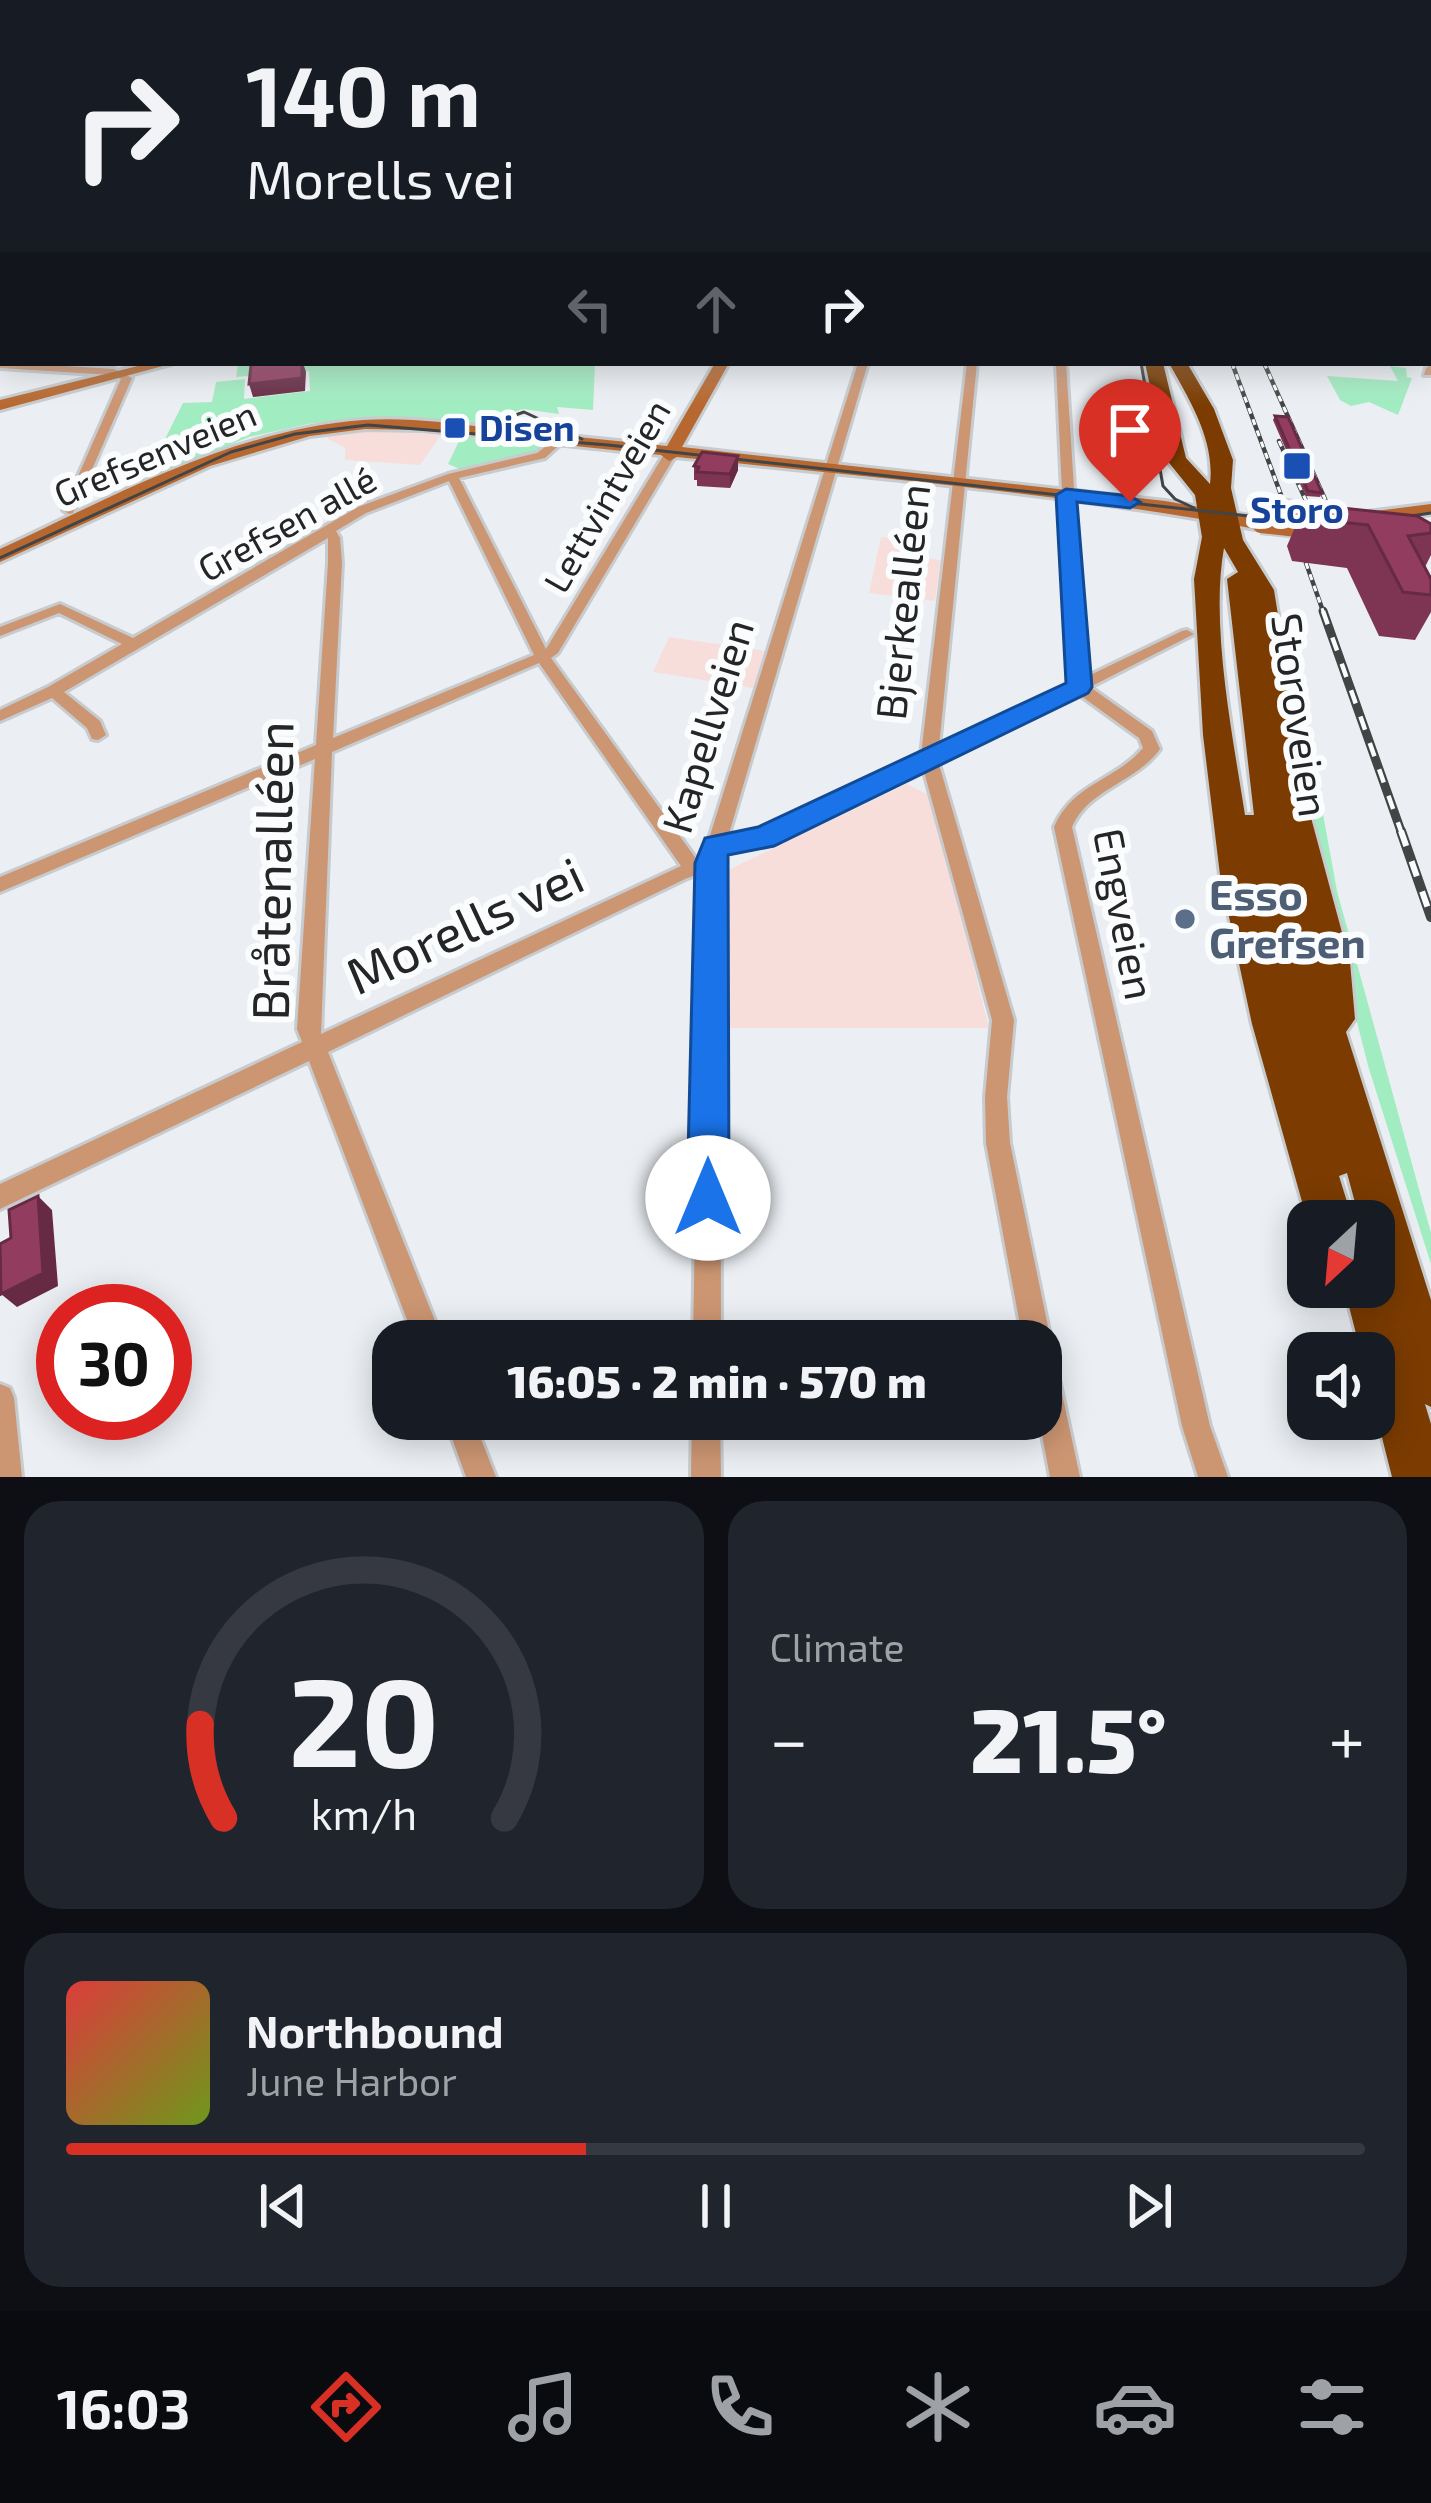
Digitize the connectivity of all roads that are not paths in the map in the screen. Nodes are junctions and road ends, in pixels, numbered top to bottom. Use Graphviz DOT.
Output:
graph roads {
  1 [pos="14,366"];
  2 [pos="155,366"];
  3 [pos="720,366"];
  4 [pos="862,366"];
  5 [pos="972,366"];
  6 [pos="1061,366"];
  7 [pos="1159,366"];
  8 [pos="1159,366"];
  9 [pos="1177,366"];
  10 [pos="1178,366"];
  11 [pos="123,374"];
  12 [pos="0,405"];
  13 [pos="560,439"];
  14 [pos="670,453"];
  15 [pos="830,471"];
  16 [pos="452,476"];
  17 [pos="958,484"];
  18 [pos="1066,495"];
  19 [pos="69,510"];
  20 [pos="1217,511"];
  21 [pos="1431,512"];
  22 [pos="328,528"];
  23 [pos="0,556"];
  24 [pos="1230,578"];
  25 [pos="0,632"];
  26 [pos="1187,634"];
  27 [pos="135,645"];
  28 [pos="543,658"];
  29 [pos="1079,687"];
  30 [pos="54,692"];
  31 [pos="0,716"];
  32 [pos="98,736"];
  33 [pos="322,750"];
  34 [pos="929,759"];
  35 [pos="706,859"];
  36 [pos="1267,860"];
  37 [pos="0,885"];
  38 [pos="317,1046"];
  39 [pos="1338,1064"];
  40 [pos="0,1197"];
  41 [pos="1324,1200"];
  42 [pos="1344,1200"];
  43 [pos="1361,1308"];
  44 [pos="1374,1308"];
  45 [pos="421,1320"];
  46 [pos="706,1320"];
  47 [pos="1033,1320"];
  48 [pos="1431,1381"];
  49 [pos="0,1398"];
  50 [pos="467,1440"];
  51 [pos="706,1440"];
  52 [pos="1057,1440"];
  53 [pos="1414,1457"];
  54 [pos="7,1477"];
  55 [pos="481,1477"];
  56 [pos="706,1477"];
  57 [pos="1065,1477"];
  58 [pos="1213,1477"];
  1 -- 11 [label="street"];
  2 -- 11 [label="main road"];
  3 -- 14 [label="main road, Lettvintveien"];
  4 -- 15 [label="street, Kapellveien"];
  5 -- 17 [label="street, Bjerkealléen"];
  6 -- 18 [label="street"];
  7 -- 9 [label="highway"];
  8 -- 20 [label="highway"];
  10 -- 20 [label="highway"];
  11 -- 12 [label="main road"];
  11 -- 19 [label="street"];
  13 -- 14 [label="main road, Grefsenveien"];
  13 -- 16 [label="street, Grefsen allé"];
  13 -- 23 [label="main road, Grefsenveien"];
  14 -- 15 [label="main road, Grefsenveien"];
  14 -- 28 [label="street, Lettvintveien"];
  15 -- 17 [label="main road, Grefsenveien"];
  15 -- 35 [label="street, Kapellveien"];
  16 -- 22 [label="street, Grefsen allé"];
  16 -- 28 [label="street"];
  17 -- 18 [label="main road, Grefsenveien"];
  17 -- 34 [label="street, Bjerkealléen"];
  18 -- 20 [label="main road, Grefsenveien"];
  18 -- 29 [label="street"];
  20 -- 21 [label="main road, Grefsenveien, bridge"];
  20 -- 39 [label="highway"];
  20 -- 41 [label="highway"];
  22 -- 27 [label="street, Grefsen allé"];
  22 -- 33 [label="street, Bråtenalléen"];
  24 -- 36 [label="highway, Storoveien"];
  25 -- 27 [label="street"];
  26 -- 29 [label="street, Morells vei"];
  27 -- 30 [label="street, Grefsen allé"];
  28 -- 33 [label="street"];
  28 -- 35 [label="street"];
  29 -- 34 [label="street, Morells vei"];
  29 -- 58 [label="street, Engveien"];
  30 -- 31 [label="street, Grefsen allé"];
  30 -- 32 [label="street"];
  33 -- 37 [label="street"];
  33 -- 38 [label="street, Bråtenalléen"];
  34 -- 35 [label="street, Morells vei"];
  34 -- 47 [label="street, Bjerkealléen"];
  35 -- 38 [label="street, Morells vei"];
  35 -- 46 [label="street, Kapellveien"];
  36 -- 39 [label="highway"];
  36 -- 42 [label="highway"];
  38 -- 40 [label="street, Morells vei"];
  38 -- 45 [label="street, Bråtenalléen"];
  39 -- 48 [label="highway"];
  43 -- 53 [label="highway"];
  44 -- 53 [label="highway"];
  49 -- 54 [label="street"];
  50 -- 55 [label="street"];
  51 -- 56 [label="street"];
  52 -- 57 [label="street"];
}
